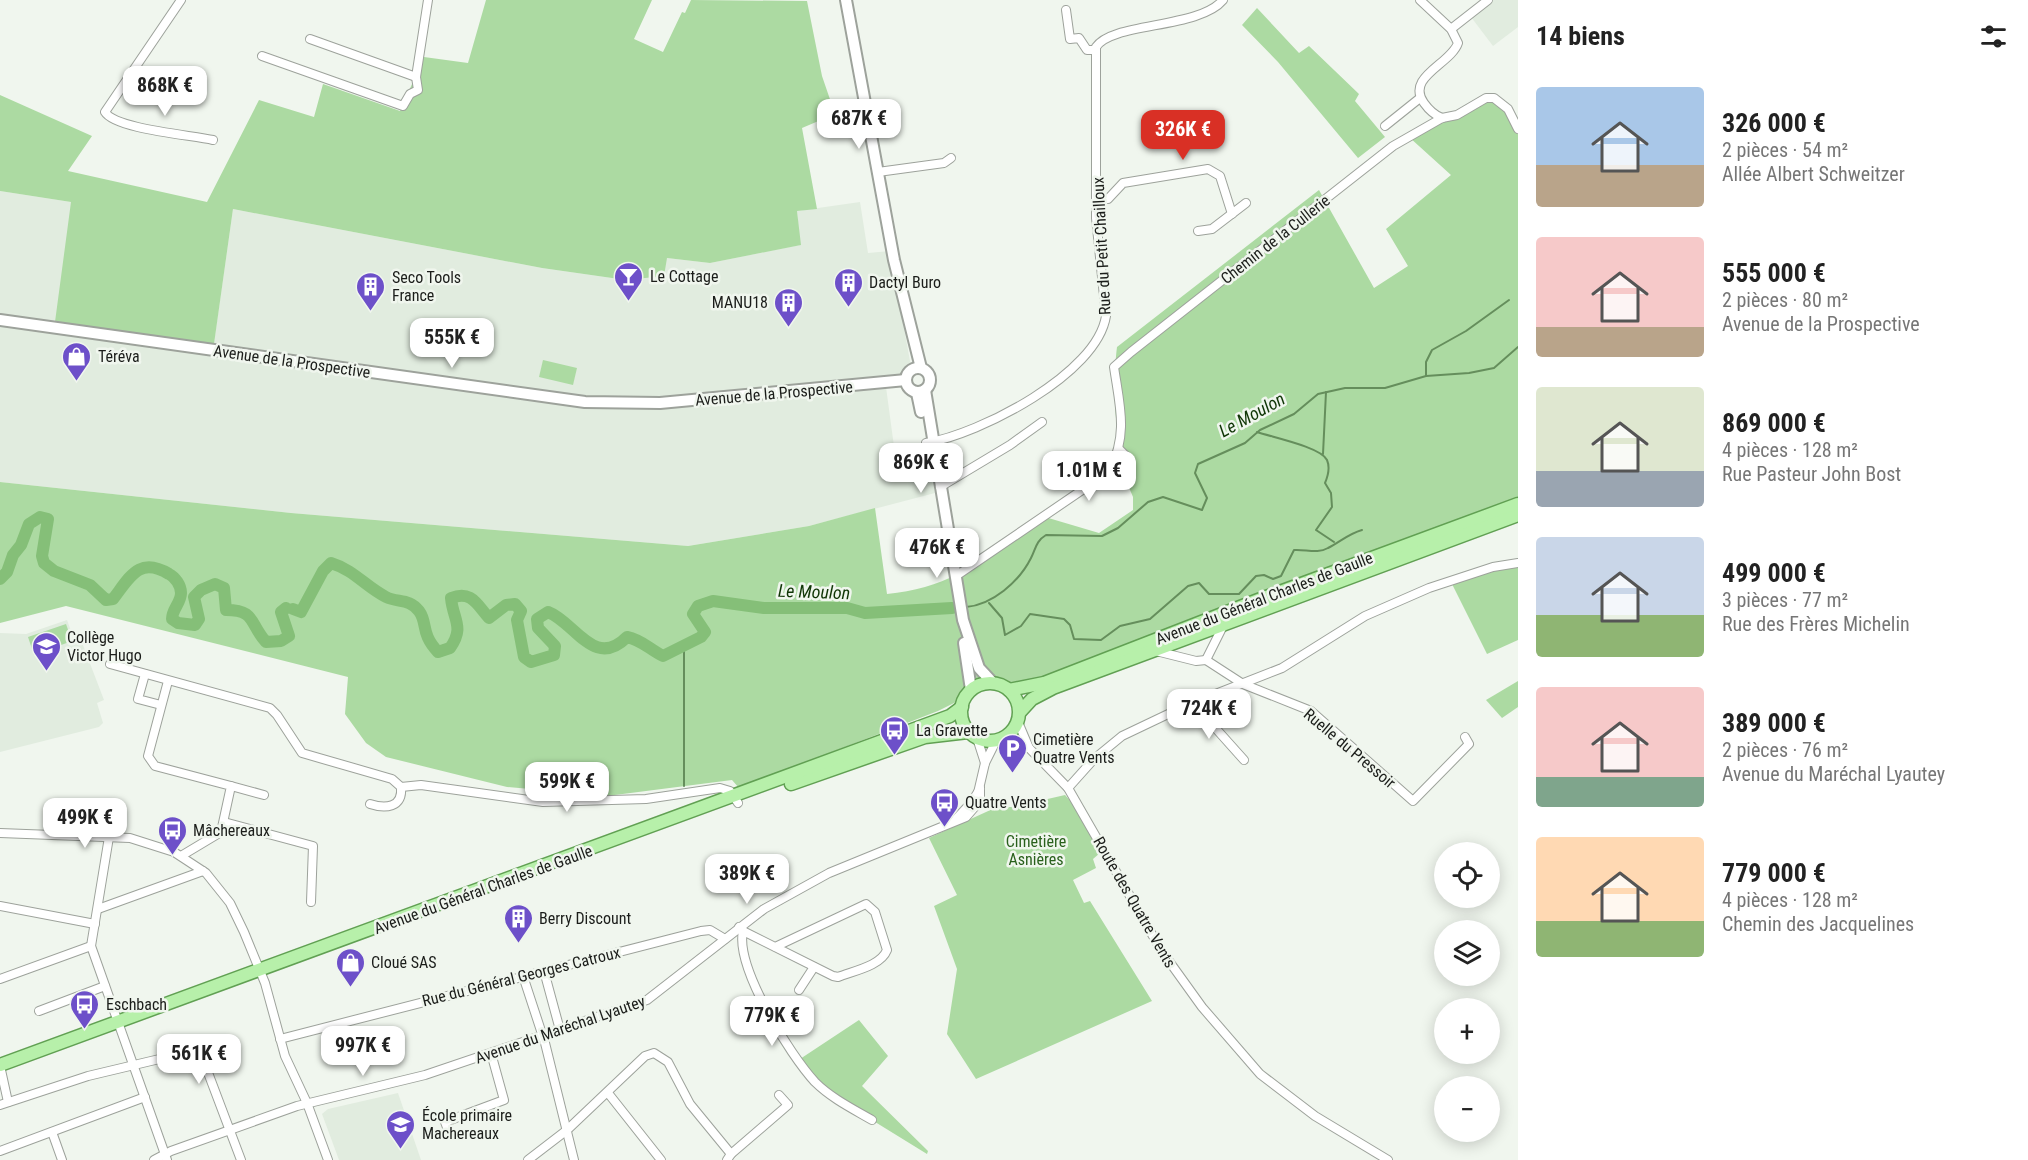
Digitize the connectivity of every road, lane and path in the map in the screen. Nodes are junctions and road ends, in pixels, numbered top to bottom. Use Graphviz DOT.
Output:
graph roads {
  1 [pos="181,0"];
  2 [pos="428,0"];
  3 [pos="846,0"];
  4 [pos="1223,0"];
  5 [pos="1420,0"];
  6 [pos="1488,0"];
  7 [pos="1066,10"];
  8 [pos="1451,29"];
  9 [pos="310,39"];
  10 [pos="1096,50"];
  11 [pos="262,56"];
  12 [pos="416,77"];
  13 [pos="1420,98"];
  14 [pos="1442,118"];
  15 [pos="1385,126"];
  16 [pos="1518,129"];
  17 [pos="213,140"];
  18 [pos="951,158"];
  19 [pos="878,172"];
  20 [pos="1096,199"];
  21 [pos="1246,203"];
  22 [pos="1232,214"];
  23 [pos="1198,231"];
  24 [pos="0,320"];
  25 [pos="913,373"];
  26 [pos="921,392"];
  27 [pos="1042,422"];
  28 [pos="929,443"];
  29 [pos="940,487"];
  30 [pos="1518,504"];
  31 [pos="1518,515"];
  32 [pos="1518,563"];
  33 [pos="956,576"];
  34 [pos="957,599"];
  35 [pos="962,621"];
  36 [pos="1224,624"];
  37 [pos="1156,651"];
  38 [pos="1206,660"];
  39 [pos="110,664"];
  40 [pos="145,674"];
  41 [pos="168,681"];
  42 [pos="993,683"];
  43 [pos="1243,684"];
  44 [pos="971,690"];
  45 [pos="1009,690"];
  46 [pos="1193,703"];
  47 [pos="161,705"];
  48 [pos="962,707"];
  49 [pos="1019,717"];
  50 [pos="973,735"];
  51 [pos="1465,737"];
  52 [pos="1000,740"];
  53 [pos="1029,748"];
  54 [pos="1244,760"];
  55 [pos="985,763"];
  56 [pos="231,786"];
  57 [pos="401,787"];
  58 [pos="980,788"];
  59 [pos="1068,788"];
  60 [pos="264,795"];
  61 [pos="736,800"];
  62 [pos="370,804"];
  63 [pos="955,820"];
  64 [pos="224,822"];
  65 [pos="0,833"];
  66 [pos="109,837"];
  67 [pos="181,856"];
  68 [pos="203,871"];
  69 [pos="311,902"];
  70 [pos="0,906"];
  71 [pos="98,909"];
  72 [pos="95,924"];
  73 [pos="741,929"];
  74 [pos="725,939"];
  75 [pos="91,946"];
  76 [pos="775,947"];
  77 [pos="814,967"];
  78 [pos="544,971"];
  79 [pos="260,973"];
  80 [pos="523,976"];
  81 [pos="0,979"];
  82 [pos="105,986"];
  83 [pos="799,990"];
  84 [pos="39,1011"];
  85 [pos="119,1025"];
  86 [pos="560,1030"];
  87 [pos="542,1036"];
  88 [pos="280,1039"];
  89 [pos="490,1053"];
  90 [pos="172,1056"];
  91 [pos="227,1061"];
  92 [pos="133,1066"];
  93 [pos="0,1068"];
  94 [pos="608,1093"];
  95 [pos="779,1095"];
  96 [pos="145,1097"];
  97 [pos="4,1103"];
  98 [pos="307,1103"];
  99 [pos="872,1120"];
  100 [pos="230,1130"];
  101 [pos="448,1130"];
  102 [pos="567,1130"];
  103 [pos="52,1132"];
  104 [pos="0,1151"];
  105 [pos="166,1157"];
  106 [pos="729,1157"];
  107 [pos="62,1160"];
  108 [pos="154,1160"];
  109 [pos="241,1160"];
  110 [pos="327,1160"];
  111 [pos="528,1160"];
  112 [pos="574,1160"];
  113 [pos="661,1160"];
  114 [pos="1388,1160"];
  1 -- 17 [label="street"];
  2 -- 12 [label="street"];
  3 -- 19 [label="main road"];
  4 -- 10 [label="street"];
  5 -- 8 [label="street"];
  6 -- 8 [label="street"];
  7 -- 10 [label="street"];
  8 -- 13 [label="street"];
  9 -- 12 [label="street"];
  10 -- 20 [label="street, Rue du Petit Chailloux"];
  11 -- 12 [label="street"];
  13 -- 14 [label="street"];
  13 -- 15 [label="street"];
  14 -- 16 [label="street, Chemin de la Cullerie"];
  14 -- 33 [label="street, Chemin de la Cullerie"];
  18 -- 19 [label="street"];
  19 -- 25 [label="main road"];
  20 -- 22 [label="street"];
  20 -- 28 [label="street, Rue du Petit Chailloux"];
  21 -- 22 [label="street"];
  22 -- 23 [label="street"];
  24 -- 25 [label="main road, Avenue de la Prospective"];
  25 -- 26 [label="main road"];
  25 -- 26 [label="main road"];
  26 -- 28 [label="main road"];
  27 -- 29 [label="street"];
  28 -- 29 [label="main road"];
  28 -- 34 [label="main road"];
  29 -- 33 [label="main road"];
  30 -- 45 [label="main road, Avenue du Général Charles de Gaulle"];
  31 -- 36 [label="main road, Avenue du Général Charles de Gaulle"];
  32 -- 43 [label="street"];
  33 -- 34 [label="main road"];
  34 -- 35 [label="main road"];
  35 -- 42 [label="main road"];
  35 -- 44 [label="main road"];
  36 -- 37 [label="main road, Avenue du Général Charles de Gaulle"];
  36 -- 38 [label="street"];
  37 -- 38 [label="street"];
  37 -- 49 [label="main road, Avenue du Général Charles de Gaulle"];
  38 -- 43 [label="street, Ruelle du Pressoir"];
  39 -- 40 [label="street"];
  40 -- 41 [label="street"];
  40 -- 47 [label="street"];
  41 -- 47 [label="street"];
  41 -- 57 [label="street"];
  42 -- 44 [label="main road"];
  42 -- 45 [label="main road"];
  43 -- 46 [label="street"];
  43 -- 51 [label="street, Ruelle du Pressoir"];
  44 -- 48 [label="main road"];
  45 -- 49 [label="main road"];
  46 -- 54 [label="street"];
  46 -- 59 [label="street"];
  47 -- 56 [label="street"];
  48 -- 50 [label="main road"];
  48 -- 61 [label="main road, Avenue du Général Charles de Gaulle"];
  49 -- 52 [label="main road, Avenue du Général Charles de Gaulle"];
  49 -- 53 [label="street"];
  50 -- 52 [label="main road, Avenue du Général Charles de Gaulle"];
  50 -- 55 [label="street, Avenue du Maréchal Lyautey"];
  50 -- 61 [label="main road, Avenue du Général Charles de Gaulle"];
  52 -- 53 [label="street"];
  52 -- 55 [label="street, Avenue du Maréchal Lyautey"];
  53 -- 59 [label="street, Route des Quatre Vents"];
  55 -- 58 [label="street, Avenue du Maréchal Lyautey"];
  56 -- 60 [label="street"];
  56 -- 64 [label="street"];
  57 -- 61 [label="street"];
  57 -- 62 [label="street"];
  58 -- 63 [label="street, Avenue du Maréchal Lyautey"];
  58 -- 63 [label="street, Avenue du Maréchal Lyautey"];
  59 -- 114 [label="street, Route des Quatre Vents"];
  61 -- 79 [label="main road, Avenue du Général Charles de Gaulle"];
  63 -- 73 [label="street, Avenue du Maréchal Lyautey"];
  64 -- 67 [label="street"];
  64 -- 69 [label="street"];
  65 -- 66 [label="street"];
  66 -- 67 [label="street"];
  66 -- 71 [label="street"];
  67 -- 68 [label="street"];
  68 -- 71 [label="street"];
  68 -- 79 [label="street"];
  70 -- 72 [label="street"];
  71 -- 72 [label="street"];
  72 -- 75 [label="street"];
  73 -- 74 [label="street, Avenue du Maréchal Lyautey"];
  73 -- 76 [label="street"];
  73 -- 99 [label="street"];
  74 -- 78 [label="street, Rue du Général Georges Catroux"];
  74 -- 86 [label="street, Avenue du Maréchal Lyautey"];
  75 -- 81 [label="street"];
  75 -- 82 [label="street"];
  76 -- 77 [label="street"];
  76 -- 77 [label="street"];
  77 -- 83 [label="street"];
  78 -- 80 [label="street, Rue du Général Georges Catroux"];
  78 -- 86 [label="street"];
  79 -- 85 [label="main road, Avenue du Général Charles de Gaulle"];
  79 -- 88 [label="street"];
  80 -- 87 [label="street"];
  80 -- 88 [label="street, Rue du Général Georges Catroux"];
  82 -- 84 [label="street"];
  82 -- 85 [label="street"];
  85 -- 92 [label="street"];
  85 -- 93 [label="main road, Avenue du Général Charles de Gaulle"];
  86 -- 87 [label="street, Avenue du Maréchal Lyautey"];
  87 -- 89 [label="street, Avenue du Maréchal Lyautey"];
  87 -- 102 [label="street"];
  88 -- 98 [label="street"];
  89 -- 98 [label="street, Avenue du Maréchal Lyautey"];
  89 -- 101 [label="street"];
  90 -- 92 [label="street"];
  91 -- 100 [label="street"];
  92 -- 96 [label="street"];
  92 -- 97 [label="street"];
  93 -- 97 [label="street"];
  94 -- 102 [label="street"];
  94 -- 106 [label="street"];
  94 -- 113 [label="street"];
  95 -- 106 [label="street"];
  96 -- 103 [label="street"];
  96 -- 105 [label="street"];
  98 -- 100 [label="street, Avenue du Maréchal Lyautey"];
  98 -- 110 [label="street"];
  100 -- 105 [label="street, Avenue du Maréchal Lyautey"];
  100 -- 109 [label="street"];
  102 -- 111 [label="street"];
  102 -- 112 [label="street"];
  103 -- 104 [label="street"];
  103 -- 107 [label="street"];
  105 -- 108 [label="street, Avenue du Maréchal Lyautey"];
}
